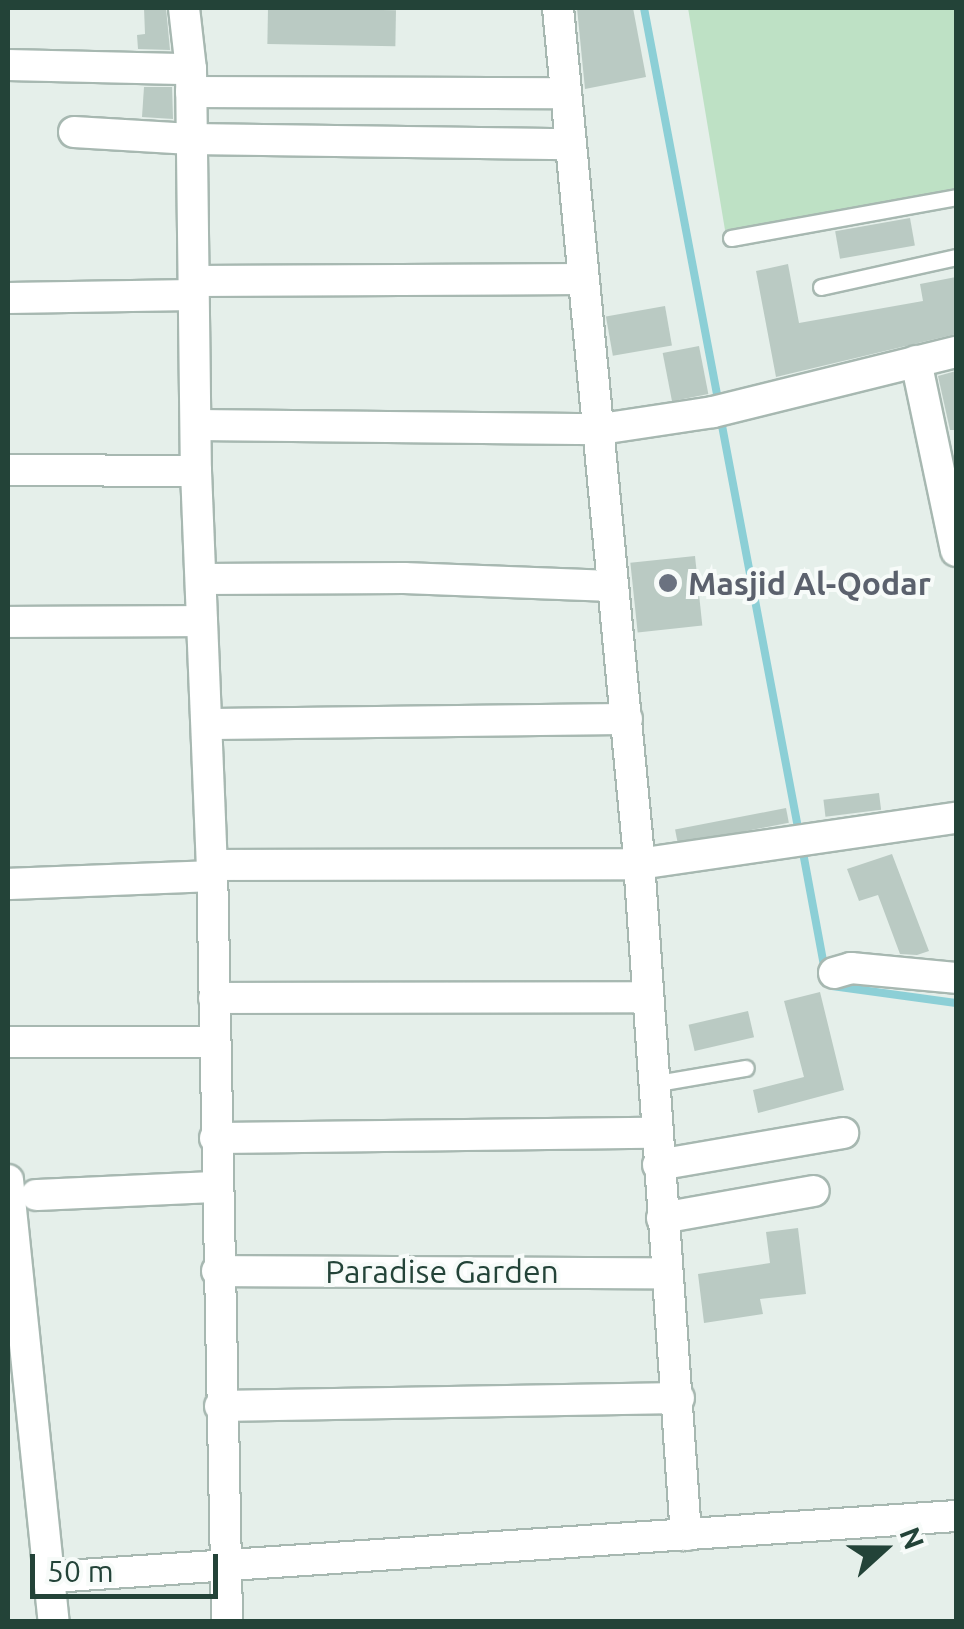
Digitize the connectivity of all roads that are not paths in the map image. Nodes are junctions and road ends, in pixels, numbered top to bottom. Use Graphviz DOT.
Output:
graph roads {
  1 [pos="184,8"];
  2 [pos="558,8"];
  3 [pos="8,65"];
  4 [pos="191,80"];
  5 [pos="566,93"];
  6 [pos="74,132"];
  7 [pos="191,138"];
  8 [pos="569,144"];
  9 [pos="956,197"];
  10 [pos="731,238"];
  11 [pos="956,258"];
  12 [pos="582,279"];
  13 [pos="821,287"];
  14 [pos="194,288"];
  15 [pos="8,298"];
  16 [pos="956,352"];
  17 [pos="916,361"];
  18 [pos="197,425"];
  19 [pos="601,429"];
  20 [pos="8,470"];
  21 [pos="196,471"];
  22 [pos="956,551"];
  23 [pos="201,579"];
  24 [pos="612,586"];
  25 [pos="8,622"];
  26 [pos="202,622"];
  27 [pos="627,718"];
  28 [pos="208,724"];
  29 [pos="956,818"];
  30 [pos="640,864"];
  31 [pos="212,870"];
  32 [pos="8,884"];
  33 [pos="834,974"];
  34 [pos="956,978"];
  35 [pos="646,997"];
  36 [pos="214,998"];
  37 [pos="8,1042"];
  38 [pos="214,1042"];
  39 [pos="746,1068"];
  40 [pos="652,1084"];
  41 [pos="843,1133"];
  42 [pos="655,1134"];
  43 [pos="215,1138"];
  44 [pos="658,1165"];
  45 [pos="8,1180"];
  46 [pos="215,1187"];
  47 [pos="814,1191"];
  48 [pos="36,1195"];
  49 [pos="662,1218"];
  50 [pos="217,1271"];
  51 [pos="667,1273"];
  52 [pos="14,1331"];
  53 [pos="18,1392"];
  54 [pos="679,1398"];
  55 [pos="220,1406"];
  56 [pos="948,1517"];
  57 [pos="686,1535"];
  58 [pos="228,1564"];
  59 [pos="52,1578"];
  60 [pos="54,1622"];
  61 [pos="227,1622"];
  1 -- 4 [label="street"];
  2 -- 5 [label="street"];
  3 -- 4 [label="street"];
  4 -- 5 [label="street"];
  4 -- 7 [label="street"];
  5 -- 8 [label="street"];
  6 -- 7 [label="street"];
  7 -- 8 [label="street"];
  7 -- 14 [label="street"];
  8 -- 12 [label="street"];
  9 -- 10 [label="lane"];
  11 -- 13 [label="lane"];
  12 -- 14 [label="street"];
  12 -- 19 [label="street"];
  14 -- 15 [label="street"];
  14 -- 18 [label="street"];
  16 -- 17 [label="street"];
  17 -- 19 [label="street"];
  17 -- 22 [label="street"];
  18 -- 19 [label="street"];
  18 -- 21 [label="street"];
  19 -- 24 [label="street"];
  20 -- 21 [label="street"];
  21 -- 23 [label="street"];
  23 -- 24 [label="street"];
  23 -- 26 [label="street"];
  24 -- 27 [label="street"];
  25 -- 26 [label="street"];
  26 -- 28 [label="street"];
  27 -- 28 [label="street"];
  27 -- 30 [label="street"];
  28 -- 31 [label="street"];
  29 -- 30 [label="street"];
  30 -- 31 [label="street"];
  30 -- 35 [label="street"];
  31 -- 32 [label="street"];
  31 -- 36 [label="street"];
  33 -- 34 [label="street"];
  35 -- 36 [label="street"];
  35 -- 40 [label="street"];
  36 -- 38 [label="street"];
  37 -- 38 [label="street"];
  38 -- 43 [label="street"];
  39 -- 40 [label="lane"];
  40 -- 42 [label="street"];
  41 -- 44 [label="street"];
  42 -- 43 [label="street"];
  42 -- 44 [label="street"];
  43 -- 46 [label="street"];
  44 -- 49 [label="street"];
  45 -- 52 [label="street"];
  46 -- 48 [label="street"];
  46 -- 50 [label="street"];
  47 -- 49 [label="street"];
  49 -- 51 [label="street"];
  50 -- 51 [label="street, Paradise Garden"];
  50 -- 55 [label="street"];
  51 -- 54 [label="street"];
  52 -- 53 [label="street"];
  53 -- 59 [label="street"];
  54 -- 55 [label="street"];
  54 -- 57 [label="street"];
  55 -- 58 [label="street"];
  56 -- 57 [label="street"];
  57 -- 58 [label="street"];
  58 -- 59 [label="street"];
  58 -- 61 [label="street"];
  59 -- 60 [label="street"];
}
